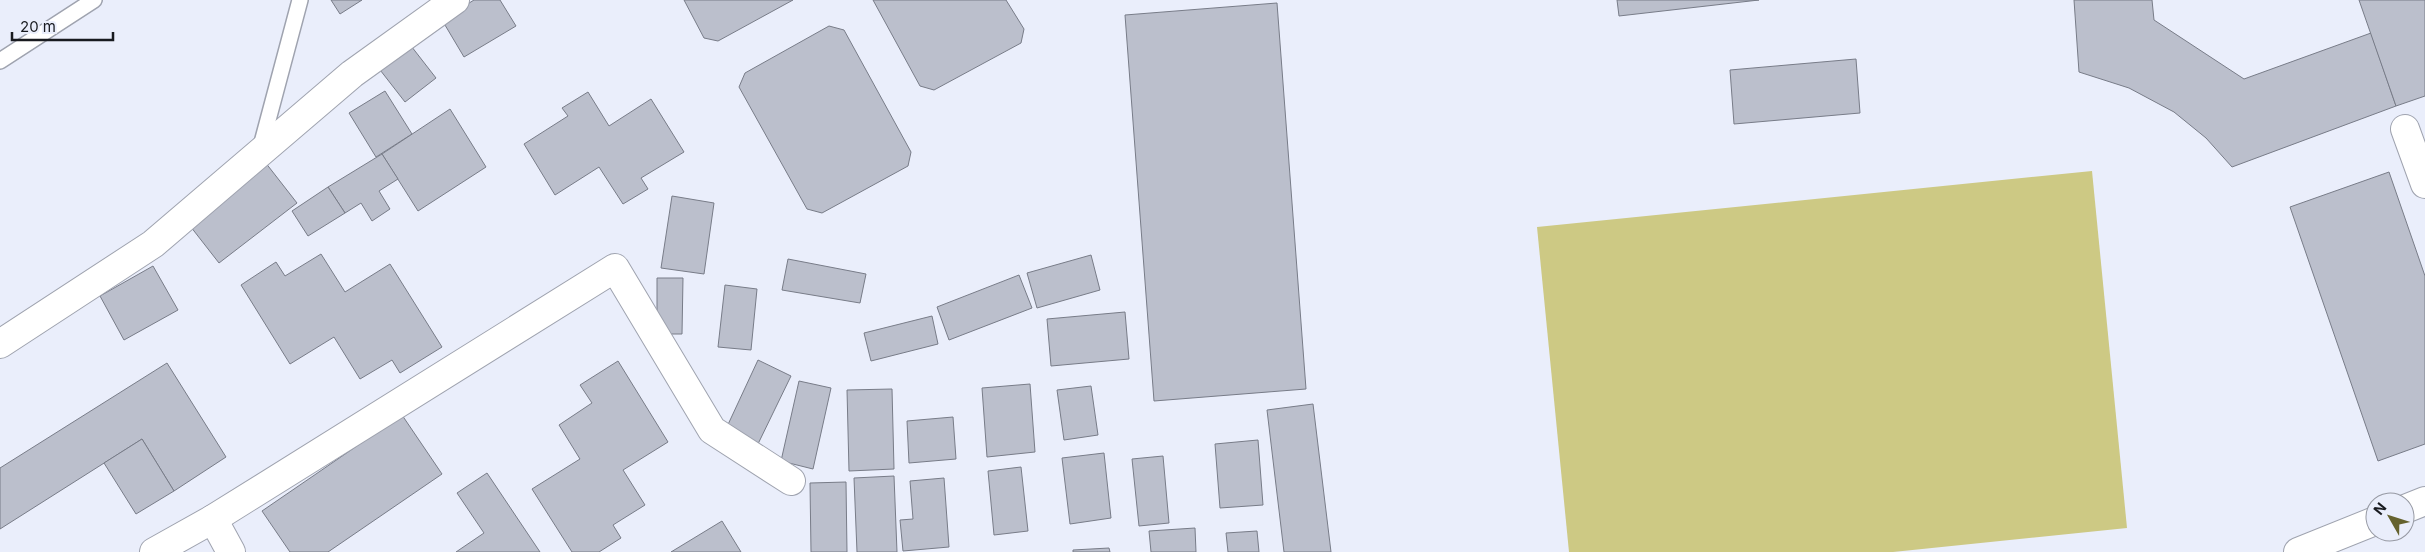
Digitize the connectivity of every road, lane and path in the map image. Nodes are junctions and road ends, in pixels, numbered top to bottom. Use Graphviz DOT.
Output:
graph roads {
  1 [pos="94,0"];
  2 [pos="300,0"];
  3 [pos="455,0"];
  4 [pos="0,61"];
  5 [pos="2405,128"];
  6 [pos="259,154"];
  7 [pos="2425,184"];
  8 [pos="1,342"];
  9 [pos="791,481"];
  10 [pos="213,519"];
  11 [pos="2365,525"];
  12 [pos="154,552"];
  13 [pos="231,552"];
  14 [pos="2298,552"];
  1 -- 4 [label="lane"];
  2 -- 6 [label="lane"];
  3 -- 6 [label="street"];
  5 -- 7 [label="street"];
  6 -- 8 [label="street"];
  9 -- 10 [label="street"];
  10 -- 12 [label="street"];
  10 -- 13 [label="street"];
  11 -- 14 [label="street"];
}
